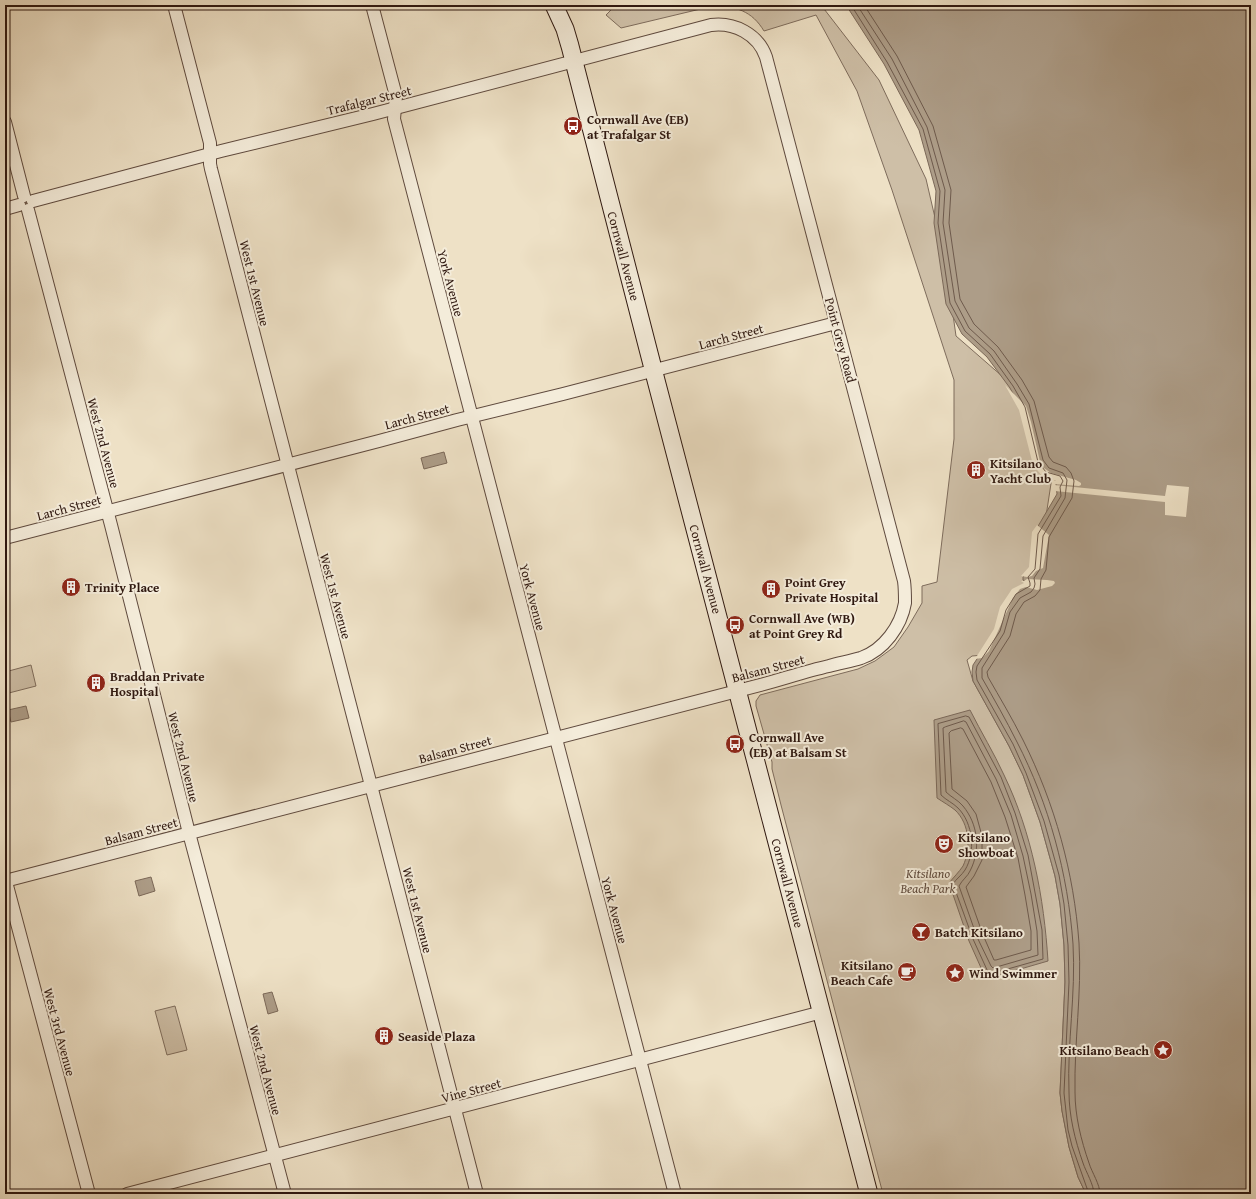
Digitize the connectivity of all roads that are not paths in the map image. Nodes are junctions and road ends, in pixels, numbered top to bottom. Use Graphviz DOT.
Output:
graph roads {
  1 [pos="174,5"];
  2 [pos="372,5"];
  3 [pos="554,5"];
  4 [pos="711,25"];
  5 [pos="573,61"];
  6 [pos="395,108"];
  7 [pos="5,122"];
  8 [pos="211,154"];
  9 [pos="26,203"];
  10 [pos="5,209"];
  11 [pos="836,323"];
  12 [pos="654,371"];
  13 [pos="471,416"];
  14 [pos="288,465"];
  15 [pos="107,511"];
  16 [pos="5,538"];
  17 [pos="898,623"];
  18 [pos="737,690"];
  19 [pos="555,738"];
  20 [pos="371,786"];
  21 [pos="189,833"];
  22 [pos="5,880"];
  23 [pos="822,1012"];
  24 [pos="640,1060"];
  25 [pos="454,1108"];
  26 [pos="274,1155"];
  27 [pos="89,1194"];
  28 [pos="127,1194"];
  29 [pos="285,1194"];
  30 [pos="477,1194"];
  31 [pos="675,1194"];
  32 [pos="869,1194"];
  1 -- 8 [label="street, West 1st Avenue"];
  2 -- 6 [label="street, York Avenue"];
  3 -- 5 [label="main road"];
  4 -- 5 [label="street, Trafalgar Street"];
  4 -- 11 [label="street, Point Grey Road"];
  5 -- 6 [label="street, Trafalgar Street"];
  5 -- 12 [label="main road, Cornwall Avenue"];
  6 -- 8 [label="street, Trafalgar Street"];
  6 -- 13 [label="street, York Avenue"];
  7 -- 9 [label="street, West 2nd Avenue"];
  8 -- 9 [label="street, Trafalgar Street"];
  8 -- 14 [label="street, West 1st Avenue"];
  9 -- 10 [label="street, Trafalgar Street"];
  9 -- 15 [label="street, West 2nd Avenue"];
  11 -- 12 [label="street, Larch Street"];
  11 -- 17 [label="street, Point Grey Road"];
  12 -- 13 [label="street, Larch Street"];
  12 -- 18 [label="main road, Cornwall Avenue"];
  13 -- 14 [label="street, Larch Street"];
  13 -- 19 [label="street, York Avenue"];
  14 -- 15 [label="street, Larch Street"];
  14 -- 20 [label="street, West 1st Avenue"];
  15 -- 16 [label="street, Larch Street"];
  15 -- 21 [label="street, West 2nd Avenue"];
  17 -- 18 [label="street, Balsam Street"];
  18 -- 19 [label="street, Balsam Street"];
  18 -- 23 [label="main road, Cornwall Avenue"];
  19 -- 20 [label="street, Balsam Street"];
  19 -- 24 [label="street, York Avenue"];
  20 -- 21 [label="street, Balsam Street"];
  20 -- 25 [label="street, West 1st Avenue"];
  21 -- 22 [label="street, Balsam Street"];
  21 -- 26 [label="street, West 2nd Avenue"];
  22 -- 27 [label="street, West 3rd Avenue"];
  23 -- 24 [label="street, Vine Street"];
  23 -- 32 [label="main road, Cornwall Avenue"];
  24 -- 25 [label="street, Vine Street"];
  24 -- 31 [label="street, York Avenue"];
  25 -- 26 [label="street, Vine Street"];
  25 -- 30 [label="street, West 1st Avenue"];
  26 -- 28 [label="street, Vine Street"];
  26 -- 29 [label="street, West 2nd Avenue"];
}
